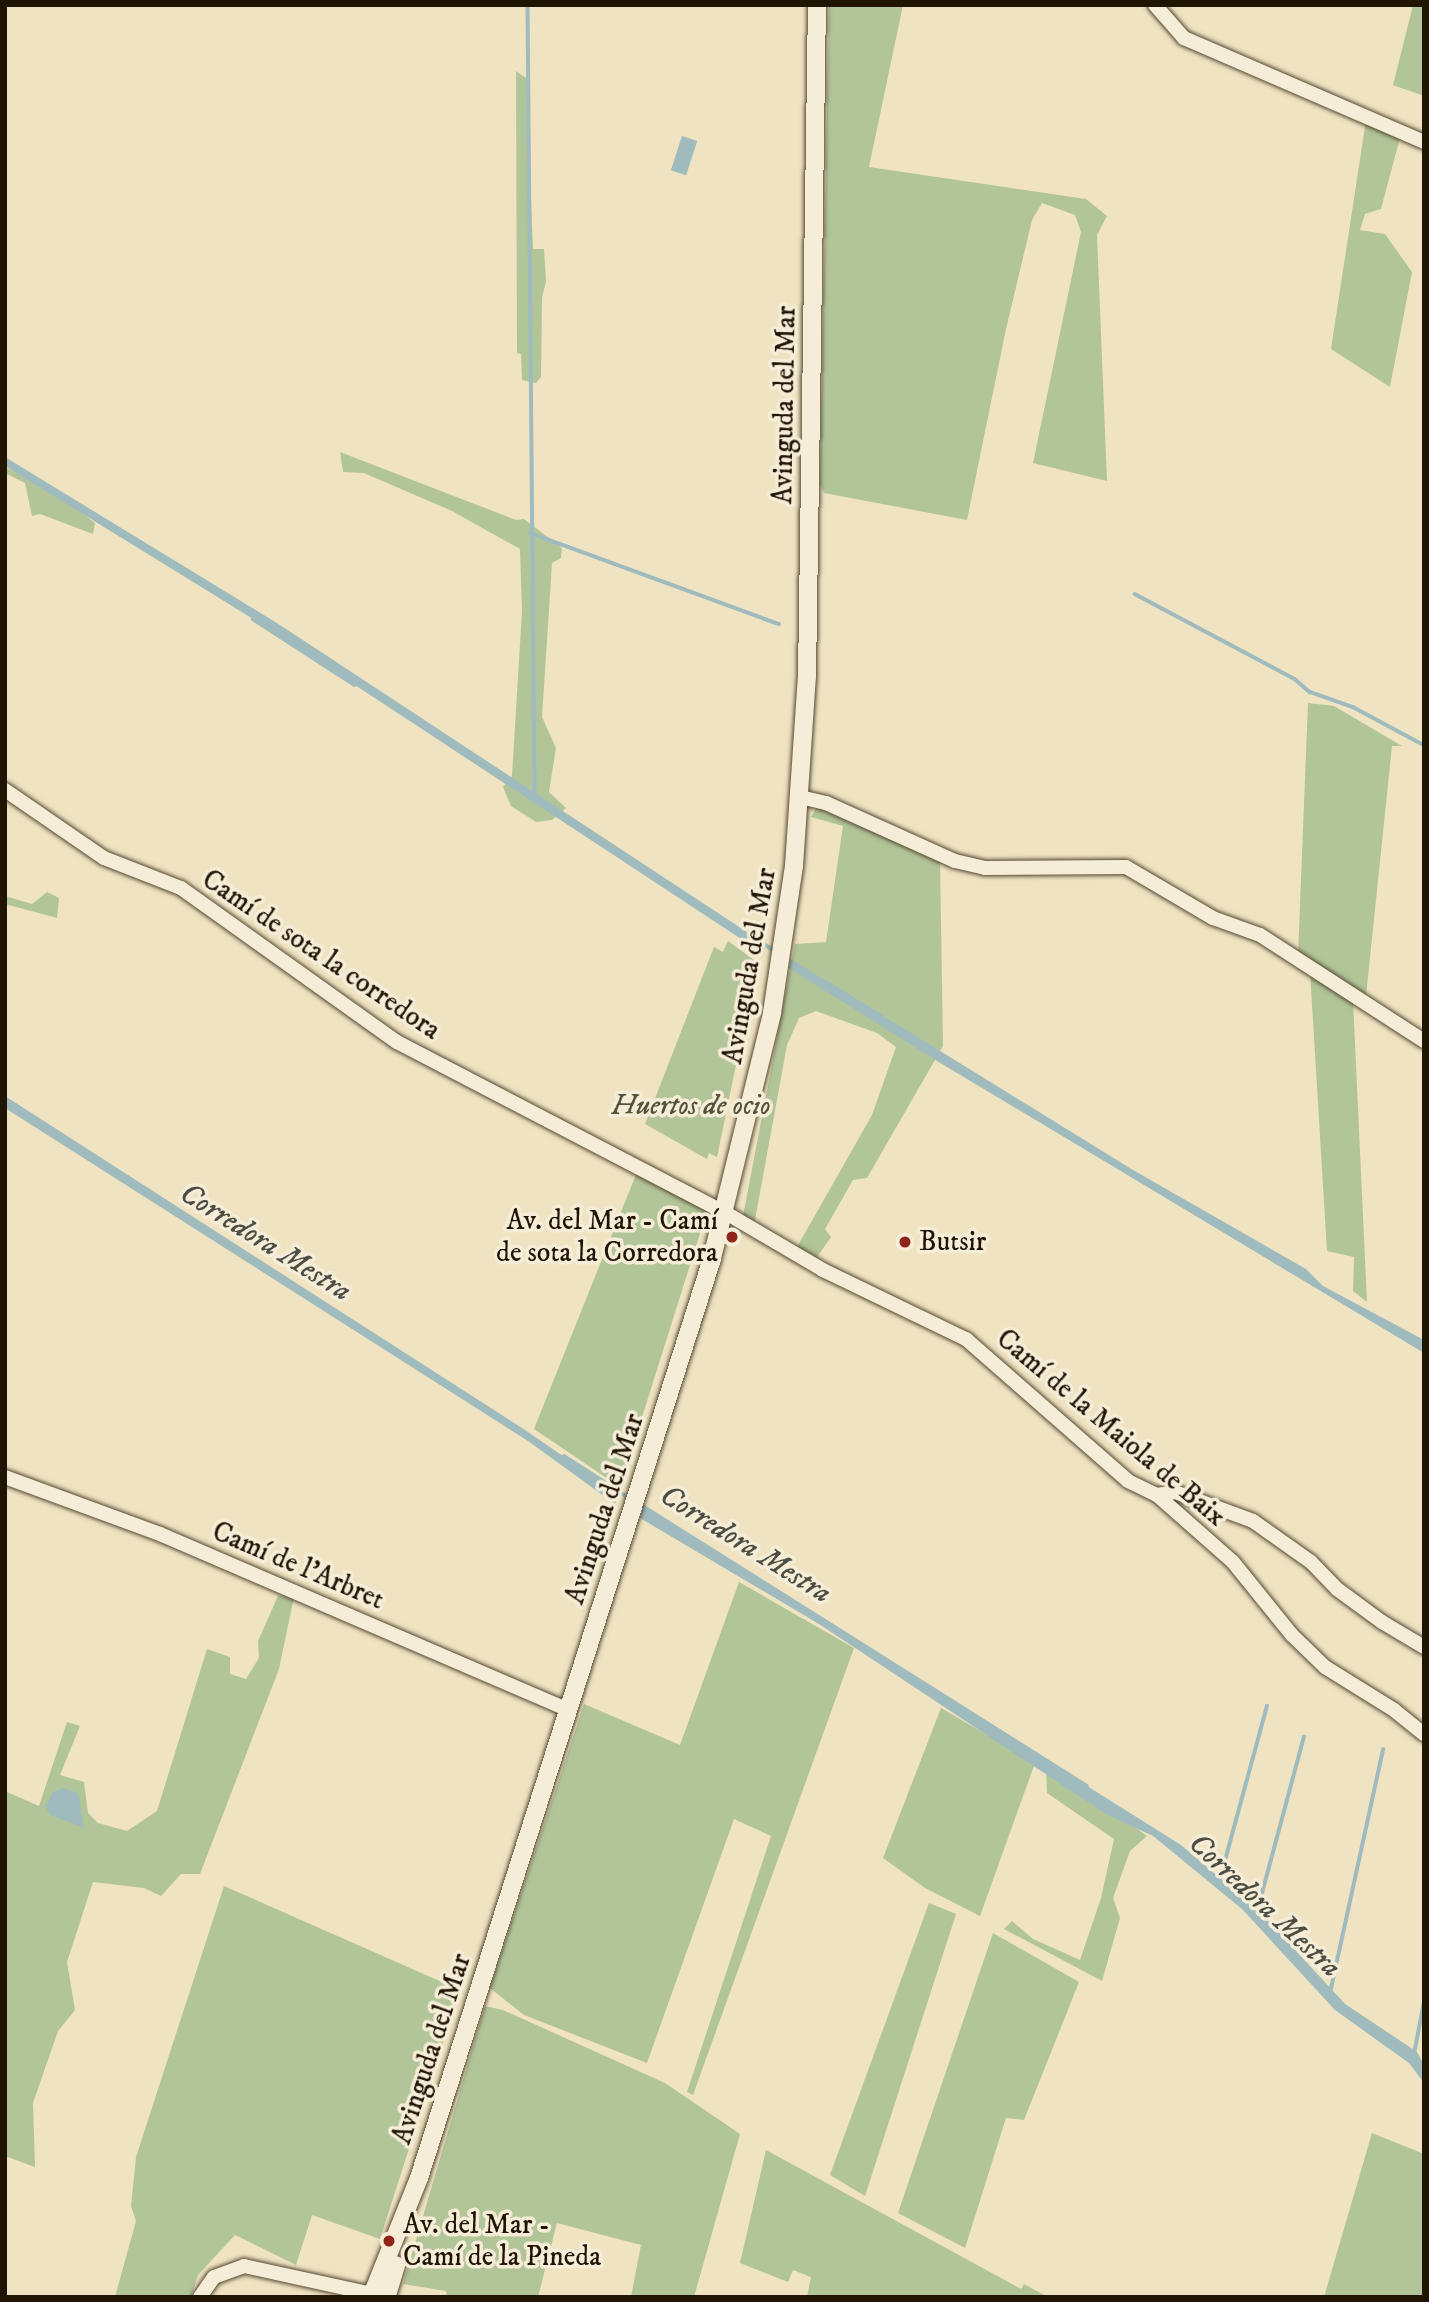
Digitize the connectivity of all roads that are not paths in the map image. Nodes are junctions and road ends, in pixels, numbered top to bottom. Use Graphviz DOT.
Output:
graph roads {
  1 [pos="817,5"];
  2 [pos="1155,5"];
  3 [pos="1424,142"];
  4 [pos="5,790"];
  5 [pos="800,797"];
  6 [pos="1424,1041"];
  7 [pos="726,1213"];
  8 [pos="5,1477"];
  9 [pos="1157,1495"];
  10 [pos="1424,1647"];
  11 [pos="568,1710"];
  12 [pos="1424,1734"];
  13 [pos="317,2282"];
  14 [pos="377,2294"];
  15 [pos="200,2297"];
  16 [pos="343,2297"];
  1 -- 5 [label="street, Avinguda del Mar"];
  2 -- 3 [label="street"];
  4 -- 7 [label="street, Camí de sota la corredora"];
  5 -- 6 [label="street"];
  5 -- 7 [label="street, Avinguda del Mar"];
  7 -- 9 [label="street, Camí de la Maiola de Baix"];
  7 -- 11 [label="street, Avinguda del Mar"];
  8 -- 11 [label="street, Camí de l'Arbret"];
  9 -- 10 [label="street"];
  9 -- 12 [label="street, Camí de la Maiola de Baix"];
  11 -- 14 [label="street, Avinguda del Mar"];
  13 -- 14 [label="street"];
  13 -- 15 [label="street"];
  13 -- 16 [label="street"];
}
